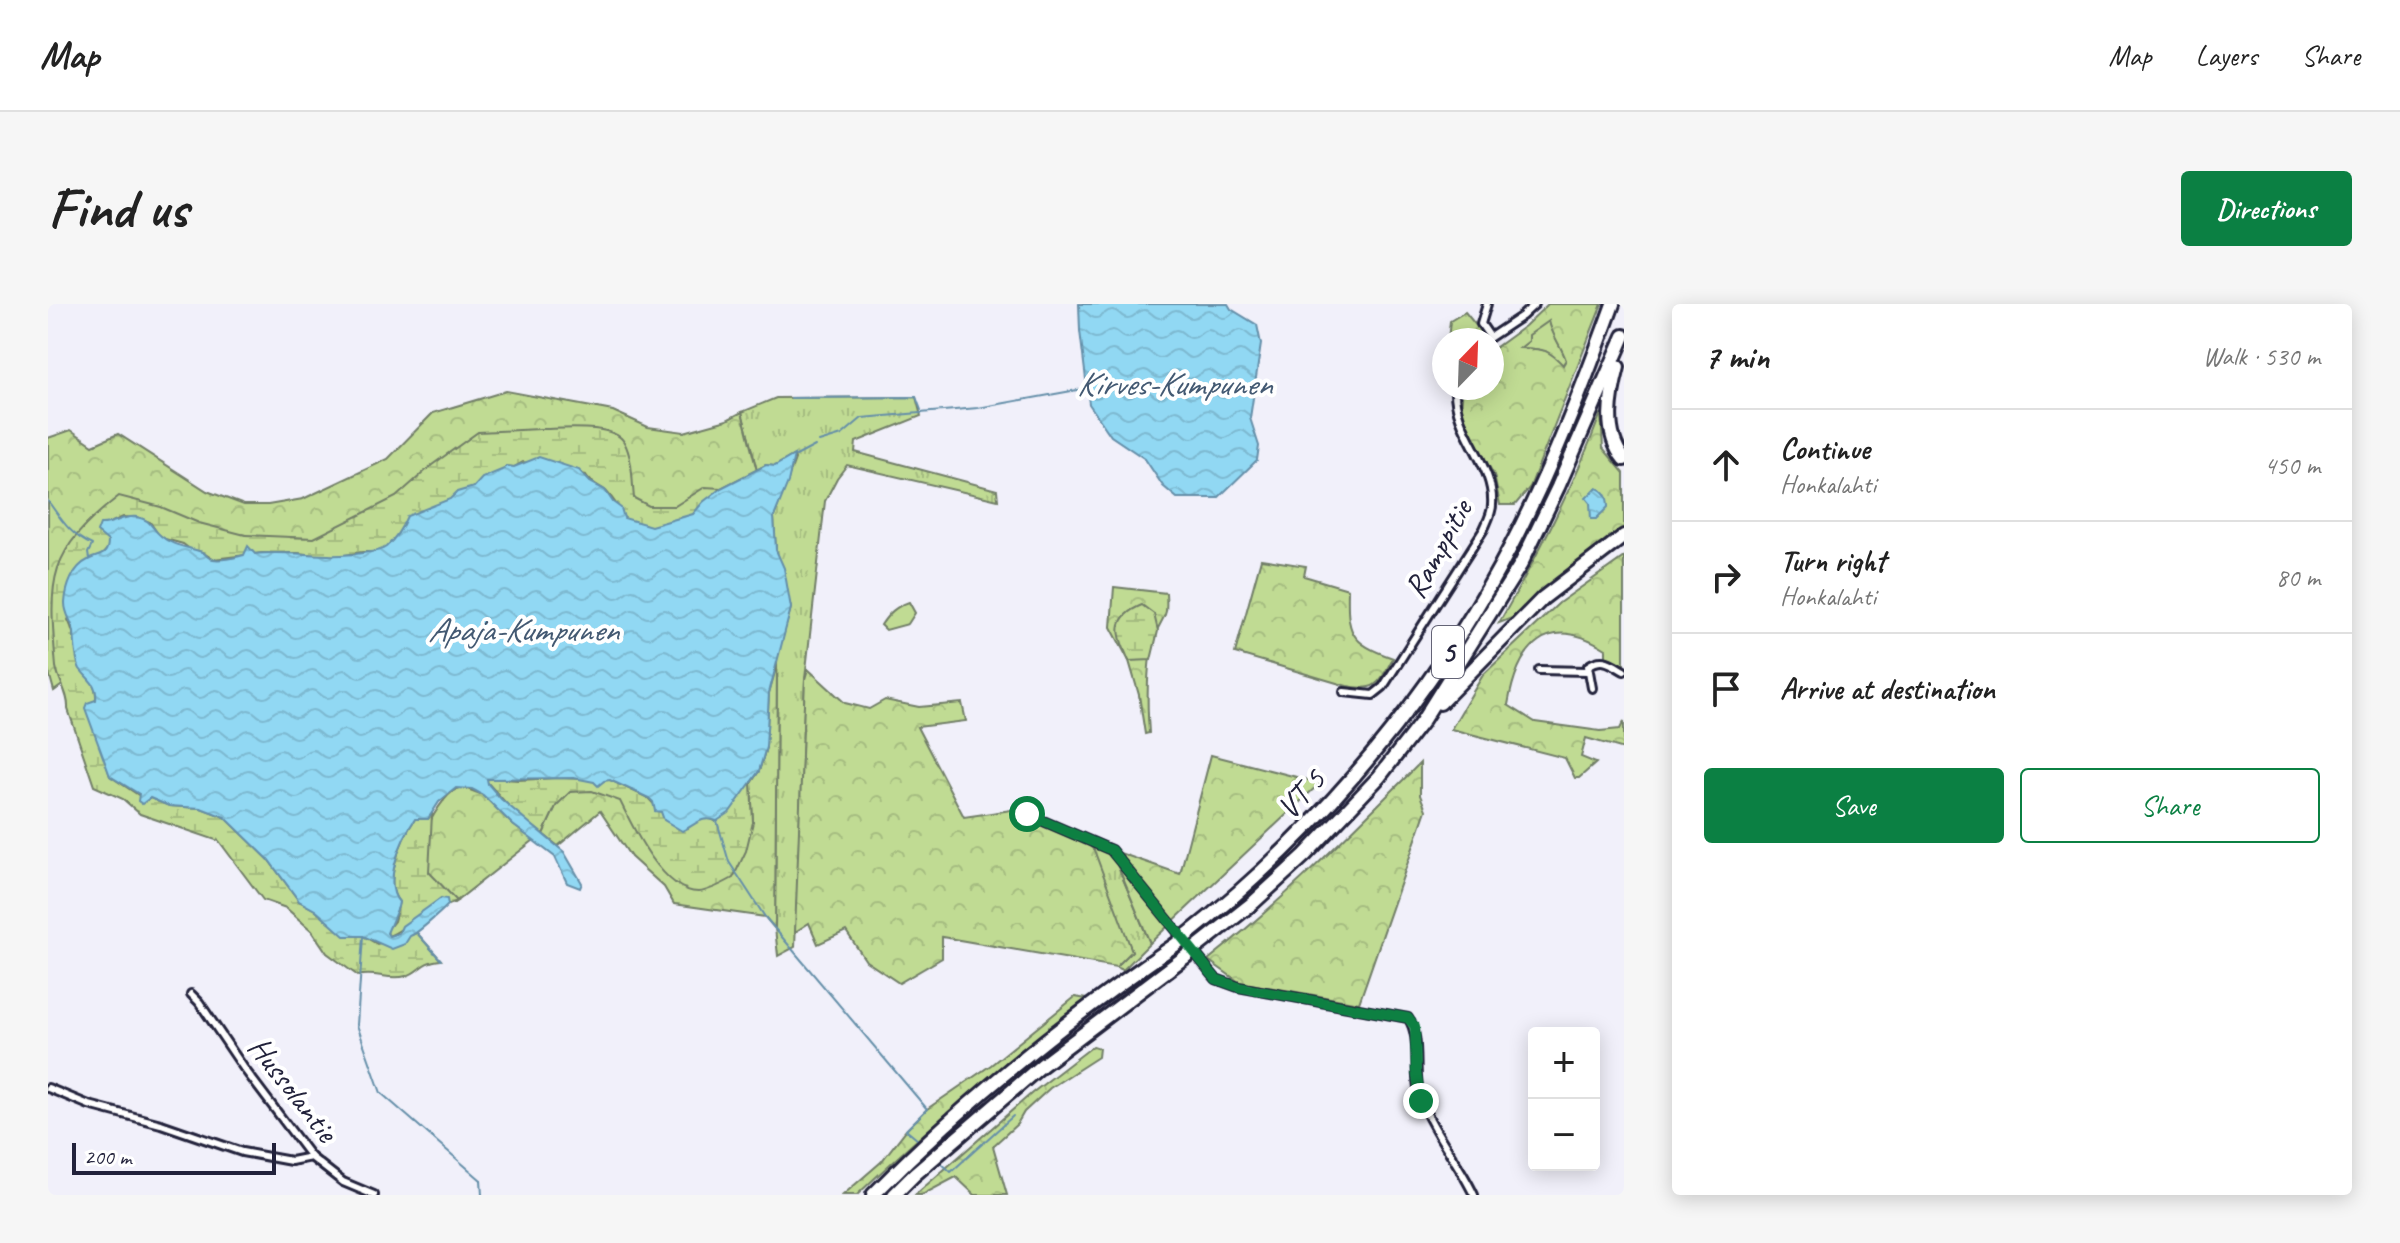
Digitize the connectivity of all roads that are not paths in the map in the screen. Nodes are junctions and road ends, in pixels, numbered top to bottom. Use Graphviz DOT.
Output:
graph roads {
  1 [pos="1487,304"];
  2 [pos="1535,304"];
  3 [pos="1613,304"];
  4 [pos="1483,328"];
  5 [pos="1503,328"];
  6 [pos="1624,336"];
  7 [pos="1624,344"];
  8 [pos="1455,400"];
  9 [pos="1624,459"];
  10 [pos="1624,536"];
  11 [pos="1539,670"];
  12 [pos="1588,671"];
  13 [pos="1624,671"];
  14 [pos="1592,688"];
  15 [pos="1344,692"];
  16 [pos="1421,723"];
  17 [pos="1027,814"];
  18 [pos="191,994"];
  19 [pos="48,1088"];
  20 [pos="311,1157"];
  21 [pos="374,1195"];
  22 [pos="873,1195"];
  23 [pos="894,1195"];
  24 [pos="1474,1195"];
  1 -- 4 [label="street"];
  2 -- 5 [label="street"];
  3 -- 22 [label="highway, VT 5 / 5, bridge"];
  6 -- 16 [label="highway, VT 5 / 5"];
  7 -- 9 [label="highway"];
  8 -- 15 [label="street, Ramppitie"];
  10 -- 16 [label="highway"];
  11 -- 12 [label="street"];
  12 -- 13 [label="street"];
  12 -- 14 [label="street"];
  16 -- 23 [label="highway, VT 5 / 5, bridge"];
  17 -- 24 [label="street"];
  18 -- 20 [label="street, Hussolantie"];
  19 -- 20 [label="street"];
  20 -- 21 [label="street, Hussolantie"];
}
